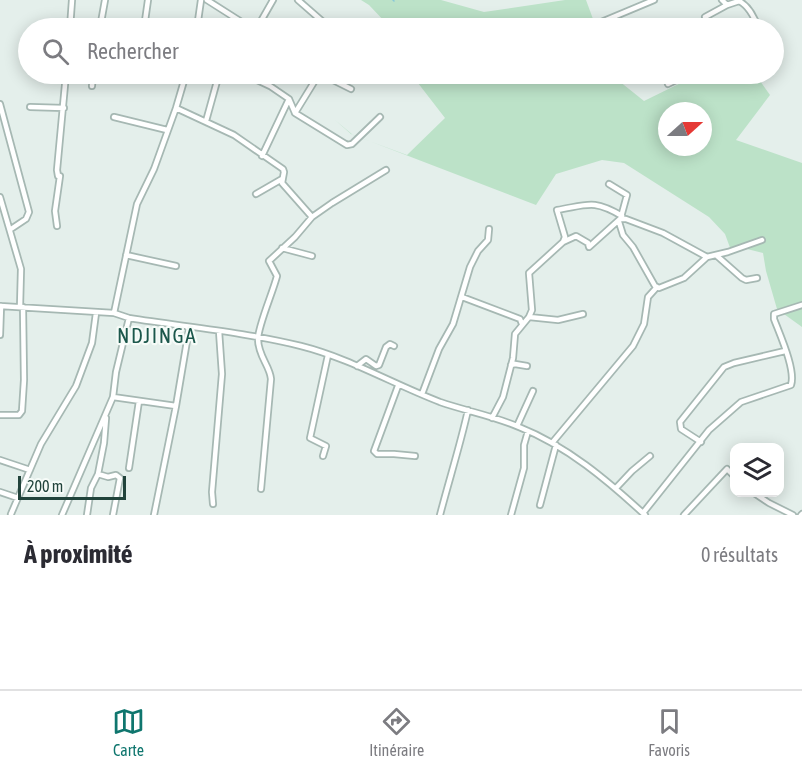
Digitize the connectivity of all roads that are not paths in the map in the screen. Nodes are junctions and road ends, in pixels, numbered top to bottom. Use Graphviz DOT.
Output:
graph roads {
  1 [pos="72,0"];
  2 [pos="105,0"];
  3 [pos="148,0"];
  4 [pos="201,0"];
  5 [pos="207,0"];
  6 [pos="273,0"];
  7 [pos="298,0"];
  8 [pos="654,0"];
  9 [pos="722,0"];
  10 [pos="727,5"];
  11 [pos="705,17"];
  12 [pos="71,18"];
  13 [pos="102,18"];
  14 [pos="145,18"];
  15 [pos="198,18"];
  16 [pos="236,18"];
  17 [pos="263,18"];
  18 [pos="319,18"];
  19 [pos="611,18"];
  20 [pos="754,18"];
  21 [pos="65,84"];
  22 [pos="183,84"];
  23 [pos="216,84"];
  24 [pos="266,84"];
  25 [pos="314,84"];
  26 [pos="344,84"];
  27 [pos="351,89"];
  28 [pos="289,99"];
  29 [pos="0,104"];
  30 [pos="30,107"];
  31 [pos="64,108"];
  32 [pos="177,108"];
  33 [pos="1,113"];
  34 [pos="295,113"];
  35 [pos="114,117"];
  36 [pos="380,117"];
  37 [pos="206,121"];
  38 [pos="167,130"];
  39 [pos="262,156"];
  40 [pos="386,170"];
  41 [pos="282,179"];
  42 [pos="609,184"];
  43 [pos="256,194"];
  44 [pos="0,197"];
  45 [pos="312,217"];
  46 [pos="620,219"];
  47 [pos="57,226"];
  48 [pos="10,229"];
  49 [pos="489,229"];
  50 [pos="762,240"];
  51 [pos="563,242"];
  52 [pos="282,248"];
  53 [pos="126,255"];
  54 [pos="716,255"];
  55 [pos="312,256"];
  56 [pos="707,257"];
  57 [pos="176,266"];
  58 [pos="757,278"];
  59 [pos="657,287"];
  60 [pos="462,297"];
  61 [pos="802,305"];
  62 [pos="0,306"];
  63 [pos="21,307"];
  64 [pos="96,313"];
  65 [pos="114,313"];
  66 [pos="583,314"];
  67 [pos="530,317"];
  68 [pos="129,318"];
  69 [pos="522,324"];
  70 [pos="187,327"];
  71 [pos="219,331"];
  72 [pos="0,335"];
  73 [pos="258,338"];
  74 [pos="394,346"];
  75 [pos="785,351"];
  76 [pos="327,355"];
  77 [pos="511,365"];
  78 [pos="357,366"];
  79 [pos="526,366"];
  80 [pos="398,386"];
  81 [pos="533,391"];
  82 [pos="422,394"];
  83 [pos="113,398"];
  84 [pos="139,401"];
  85 [pos="176,406"];
  86 [pos="468,410"];
  87 [pos="107,412"];
  88 [pos="0,415"];
  89 [pos="492,418"];
  90 [pos="517,426"];
  91 [pos="528,430"];
  92 [pos="701,442"];
  93 [pos="554,444"];
  94 [pos="323,456"];
  95 [pos="415,456"];
  96 [pos="650,456"];
  97 [pos="0,460"];
  98 [pos="129,468"];
  99 [pos="30,470"];
  100 [pos="730,472"];
  101 [pos="98,474"];
  102 [pos="77,483"];
  103 [pos="91,488"];
  104 [pos="616,488"];
  105 [pos="261,489"];
  106 [pos="0,492"];
  107 [pos="761,497"];
  108 [pos="18,498"];
  109 [pos="213,504"];
  110 [pos="540,506"];
  111 [pos="11,514"];
  112 [pos="644,514"];
  113 [pos="62,515"];
  114 [pos="87,515"];
  115 [pos="113,515"];
  116 [pos="154,515"];
  117 [pos="440,515"];
  118 [pos="511,515"];
  119 [pos="684,515"];
  120 [pos="794,515"];
  1 -- 12 [label="street"];
  2 -- 13 [label="street"];
  3 -- 14 [label="street"];
  4 -- 15 [label="street"];
  5 -- 16 [label="street"];
  6 -- 17 [label="street"];
  7 -- 18 [label="street"];
  8 -- 19 [label="street"];
  9 -- 10 [label="street"];
  10 -- 11 [label="street"];
  10 -- 20 [label="street"];
  21 -- 31 [label="street"];
  22 -- 32 [label="street"];
  23 -- 37 [label="street"];
  24 -- 28 [label="street"];
  25 -- 34 [label="street"];
  26 -- 27 [label="street"];
  28 -- 34 [label="street"];
  28 -- 39 [label="street"];
  29 -- 33 [label="street"];
  30 -- 31 [label="street"];
  31 -- 47 [label="street"];
  32 -- 37 [label="street"];
  32 -- 38 [label="street"];
  33 -- 48 [label="street"];
  34 -- 36 [label="street"];
  35 -- 38 [label="street"];
  37 -- 39 [label="street"];
  38 -- 53 [label="street"];
  39 -- 41 [label="street"];
  40 -- 45 [label="street"];
  41 -- 43 [label="street"];
  41 -- 45 [label="street"];
  42 -- 46 [label="street"];
  44 -- 48 [label="street"];
  45 -- 52 [label="street"];
  46 -- 51 [label="street"];
  46 -- 51 [label="street"];
  46 -- 56 [label="street"];
  46 -- 59 [label="street"];
  48 -- 63 [label="street"];
  49 -- 60 [label="street"];
  50 -- 54 [label="street"];
  51 -- 67 [label="street"];
  52 -- 55 [label="street"];
  52 -- 73 [label="street"];
  53 -- 57 [label="street"];
  53 -- 65 [label="street"];
  54 -- 56 [label="street"];
  54 -- 58 [label="street"];
  56 -- 59 [label="street"];
  59 -- 93 [label="street"];
  60 -- 69 [label="street"];
  60 -- 82 [label="street"];
  61 -- 75 [label="street"];
  62 -- 63 [label="street"];
  62 -- 72 [label="street"];
  63 -- 64 [label="street"];
  63 -- 88 [label="street"];
  64 -- 65 [label="street"];
  64 -- 99 [label="street"];
  65 -- 68 [label="street"];
  66 -- 67 [label="street"];
  67 -- 69 [label="street"];
  68 -- 70 [label="street"];
  68 -- 83 [label="street"];
  69 -- 77 [label="street"];
  70 -- 71 [label="street"];
  70 -- 85 [label="street"];
  71 -- 73 [label="street"];
  71 -- 109 [label="street"];
  73 -- 76 [label="street"];
  73 -- 105 [label="street"];
  74 -- 78 [label="street"];
  75 -- 92 [label="street"];
  75 -- 92 [label="street"];
  76 -- 78 [label="street"];
  76 -- 94 [label="street"];
  77 -- 79 [label="street"];
  77 -- 89 [label="street"];
  78 -- 80 [label="street"];
  80 -- 82 [label="street"];
  80 -- 95 [label="street"];
  81 -- 90 [label="street"];
  82 -- 86 [label="street"];
  83 -- 84 [label="street"];
  83 -- 87 [label="street"];
  84 -- 85 [label="street"];
  84 -- 98 [label="street"];
  85 -- 116 [label="street"];
  86 -- 89 [label="street"];
  86 -- 117 [label="street"];
  87 -- 101 [label="street"];
  87 -- 102 [label="street"];
  89 -- 90 [label="street"];
  90 -- 91 [label="street"];
  91 -- 93 [label="street"];
  91 -- 118 [label="street"];
  92 -- 112 [label="street"];
  93 -- 104 [label="street"];
  93 -- 110 [label="street"];
  96 -- 104 [label="street"];
  97 -- 99 [label="street"];
  99 -- 108 [label="street"];
  100 -- 119 [label="street"];
  101 -- 103 [label="street"];
  101 -- 115 [label="street"];
  102 -- 103 [label="street"];
  102 -- 113 [label="street"];
  103 -- 114 [label="street"];
  104 -- 112 [label="street"];
  106 -- 108 [label="street"];
  107 -- 120 [label="street"];
  108 -- 111 [label="street"];
}
